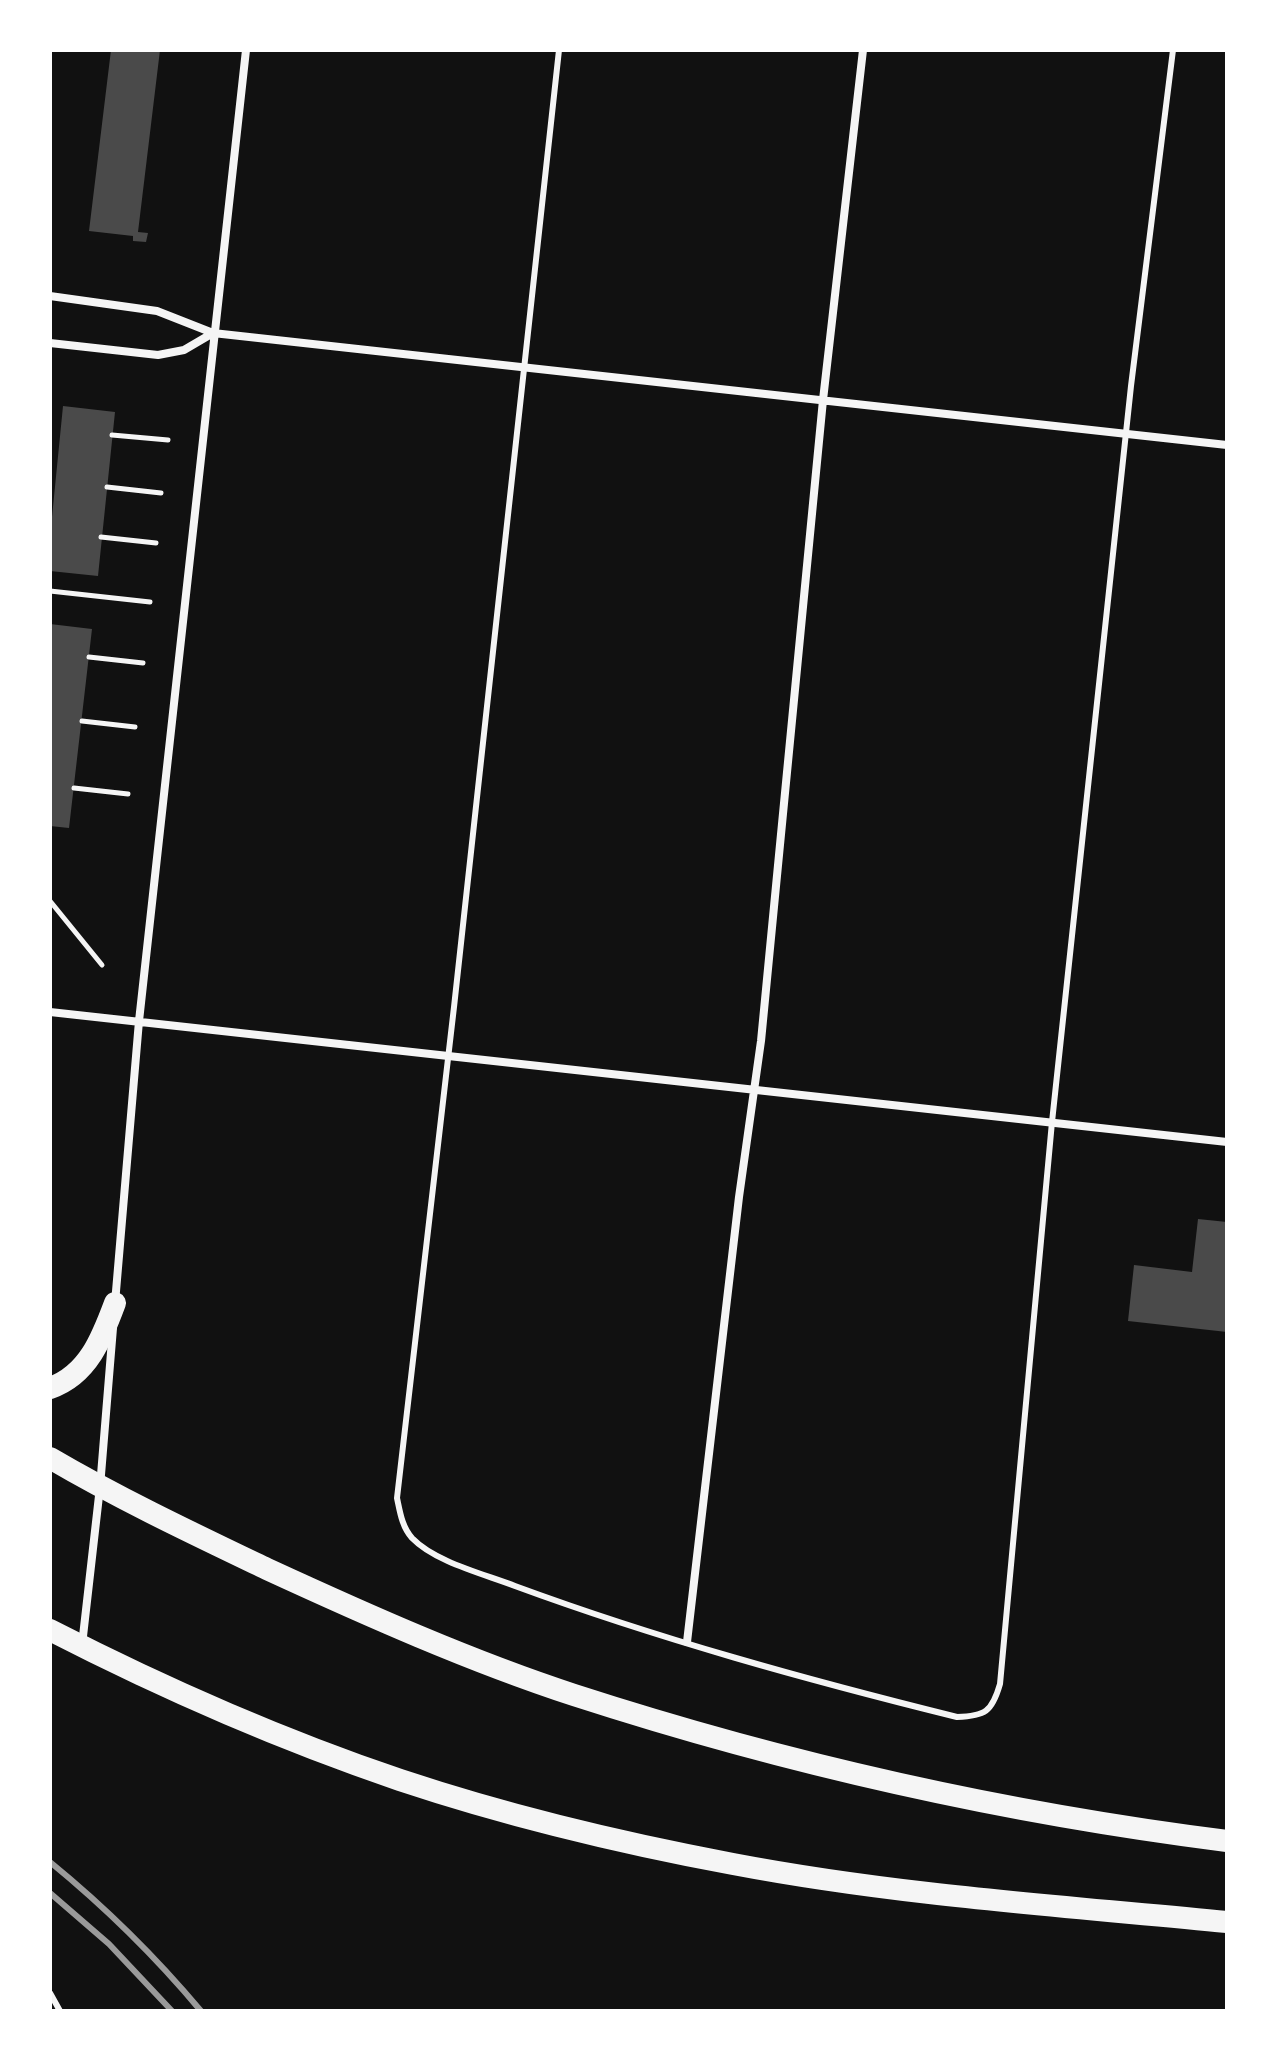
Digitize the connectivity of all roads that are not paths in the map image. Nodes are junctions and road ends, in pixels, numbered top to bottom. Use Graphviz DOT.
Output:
graph roads {
  1 [pos="246,50"];
  2 [pos="559,50"];
  3 [pos="863,50"];
  4 [pos="1173,50"];
  5 [pos="50,296"];
  6 [pos="213,333"];
  7 [pos="50,343"];
  8 [pos="524,367"];
  9 [pos="823,400"];
  10 [pos="1126,433"];
  11 [pos="1227,445"];
  12 [pos="50,1012"];
  13 [pos="139,1021"];
  14 [pos="449,1056"];
  15 [pos="755,1090"];
  16 [pos="1052,1122"];
  17 [pos="1227,1142"];
  18 [pos="115,1303"];
  19 [pos="50,1388"];
  20 [pos="50,1458"];
  21 [pos="100,1487"];
  22 [pos="50,1630"];
  23 [pos="687,1642"];
  24 [pos="82,1646"];
  25 [pos="1227,1841"];
  26 [pos="1227,1922"];
  27 [pos="50,1993"];
  28 [pos="60,2011"];
  1 -- 6 [label="street"];
  2 -- 8 [label="lane"];
  3 -- 9 [label="street"];
  4 -- 10 [label="lane"];
  5 -- 6 [label="street"];
  6 -- 7 [label="street"];
  6 -- 8 [label="street"];
  6 -- 13 [label="street"];
  8 -- 9 [label="street"];
  8 -- 14 [label="lane"];
  9 -- 10 [label="street"];
  9 -- 15 [label="street"];
  10 -- 11 [label="street"];
  10 -- 16 [label="lane"];
  12 -- 13 [label="street"];
  13 -- 14 [label="street"];
  13 -- 18 [label="street"];
  14 -- 15 [label="street"];
  14 -- 23 [label="lane"];
  15 -- 16 [label="street"];
  15 -- 23 [label="street"];
  16 -- 17 [label="street"];
  16 -- 23 [label="lane"];
  18 -- 19 [label="highway"];
  18 -- 21 [label="street"];
  20 -- 21 [label="highway"];
  21 -- 24 [label="street"];
  21 -- 25 [label="highway"];
  22 -- 24 [label="highway"];
  24 -- 26 [label="highway"];
  27 -- 28 [label="lane"];
}
